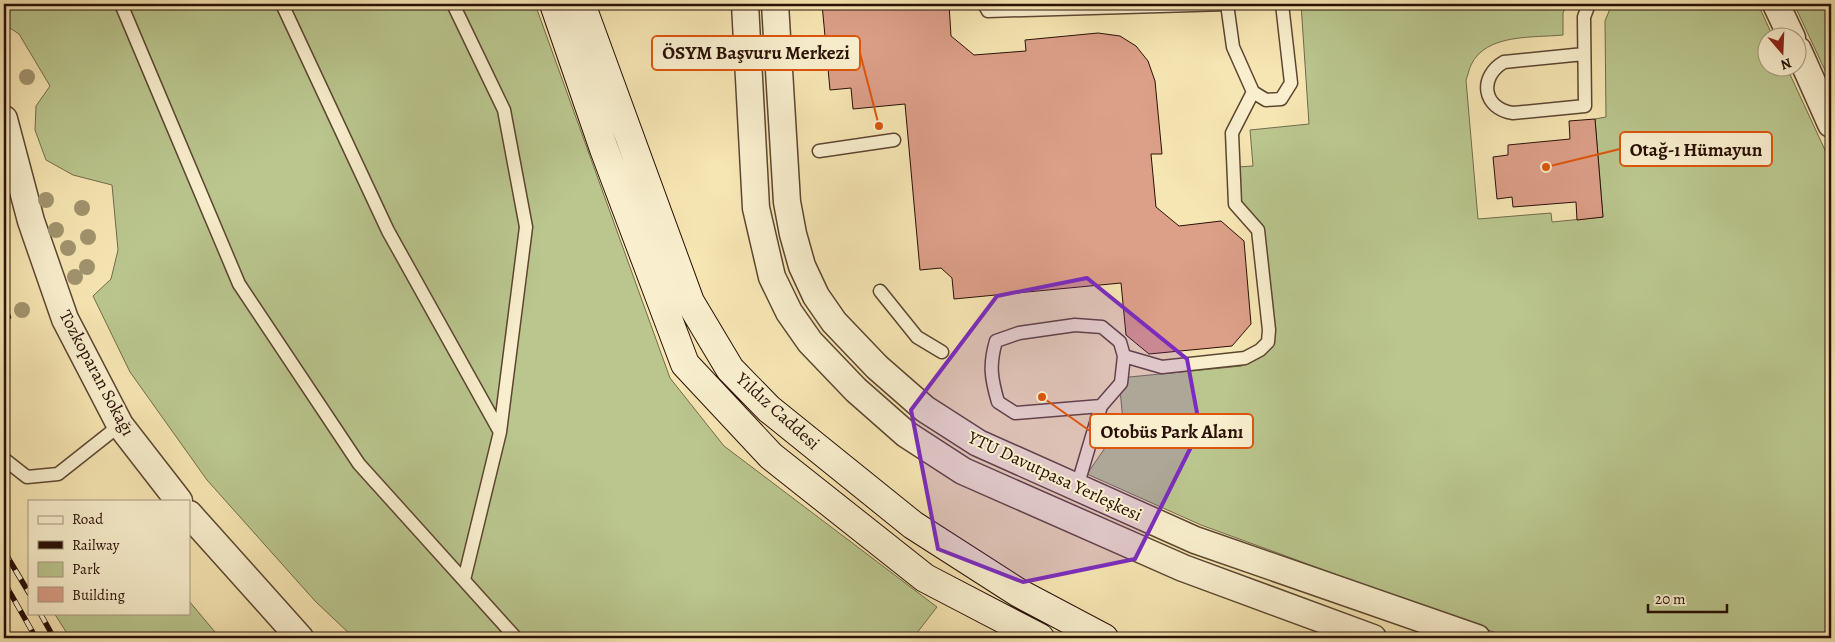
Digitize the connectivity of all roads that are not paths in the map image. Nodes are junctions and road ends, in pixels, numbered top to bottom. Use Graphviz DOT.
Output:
graph roads {
  1 [pos="121,4"];
  2 [pos="282,4"];
  3 [pos="453,4"];
  4 [pos="554,4"];
  5 [pos="581,4"];
  6 [pos="745,4"];
  7 [pos="775,4"];
  8 [pos="984,4"];
  9 [pos="1227,4"];
  10 [pos="1282,4"];
  11 [pos="1589,4"];
  12 [pos="1776,4"];
  13 [pos="1787,28"];
  14 [pos="1584,54"];
  15 [pos="1808,72"];
  16 [pos="1253,92"];
  17 [pos="4,119"];
  18 [pos="1831,124"];
  19 [pos="894,140"];
  20 [pos="819,151"];
  21 [pos="880,291"];
  22 [pos="942,352"];
  23 [pos="1124,356"];
  24 [pos="1101,406"];
  25 [pos="120,425"];
  26 [pos="500,432"];
  27 [pos="4,459"];
  28 [pos="1077,487"];
  29 [pos="177,500"];
  30 [pos="190,515"];
  31 [pos="464,580"];
  32 [pos="300,638"];
  33 [pos="516,638"];
  34 [pos="1040,638"];
  35 [pos="1104,638"];
  36 [pos="1373,638"];
  37 [pos="1477,638"];
  1 -- 31 [label="lane"];
  2 -- 26 [label="lane"];
  3 -- 26 [label="lane"];
  4 -- 34 [label="main road, Yıldız Caddesi"];
  5 -- 35 [label="main road, Yıldız Caddesi"];
  6 -- 36 [label="street, YTU Davutpasa Yerleşkesi"];
  7 -- 28 [label="street, YTU Davutpasa Yerleşkesi"];
  8 -- 9 [label="lane"];
  9 -- 16 [label="lane"];
  10 -- 16 [label="lane"];
  11 -- 14 [label="lane"];
  12 -- 13 [label="street"];
  14 -- 14 [label="lane"];
  15 -- 18 [label="street"];
  16 -- 23 [label="lane"];
  17 -- 25 [label="street, Tozkoparan Sokağı"];
  19 -- 20 [label="lane"];
  21 -- 22 [label="lane"];
  23 -- 24 [label="lane"];
  23 -- 24 [label="lane"];
  24 -- 28 [label="lane"];
  25 -- 27 [label="lane"];
  25 -- 29 [label="street, Tozkoparan Sokağı"];
  26 -- 31 [label="lane"];
  28 -- 37 [label="street, YTU Davutpasa Yerleşkesi"];
  30 -- 32 [label="street"];
  31 -- 33 [label="lane"];
}
